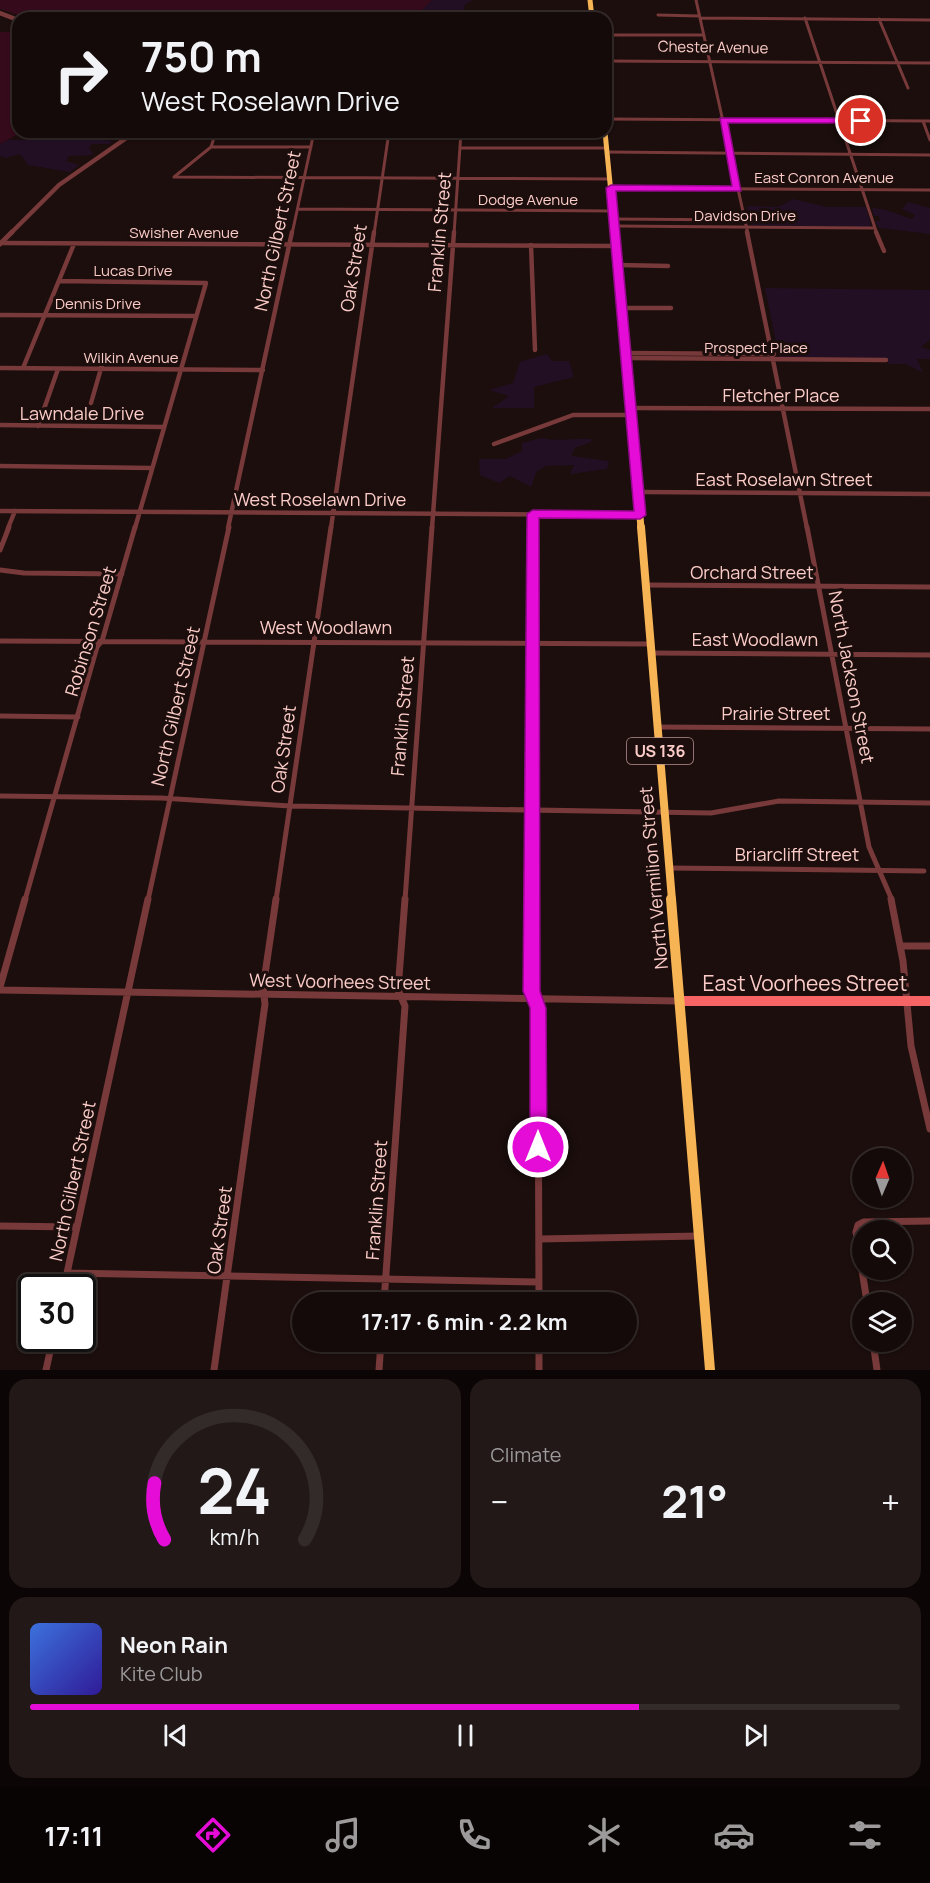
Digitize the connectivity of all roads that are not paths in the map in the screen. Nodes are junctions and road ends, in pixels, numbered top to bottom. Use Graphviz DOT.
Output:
graph roads {
  1 [pos="696,0"];
  2 [pos="658,15"];
  3 [pos="700,17"];
  4 [pos="804,18"];
  5 [pos="879,19"];
  6 [pos="930,20"];
  7 [pos="612,34"];
  8 [pos="704,35"];
  9 [pos="612,59"];
  10 [pos="710,60"];
  11 [pos="819,62"];
  12 [pos="897,63"];
  13 [pos="930,63"];
  14 [pos="908,88"];
  15 [pos="612,119"];
  16 [pos="723,120"];
  17 [pos="840,121"];
  18 [pos="923,121"];
  19 [pos="930,121"];
  20 [pos="126,138"];
  21 [pos="214,138"];
  22 [pos="313,138"];
  23 [pos="388,138"];
  24 [pos="461,138"];
  25 [pos="606,138"];
  26 [pos="930,140"];
  27 [pos="211,147"];
  28 [pos="311,147"];
  29 [pos="460,148"];
  30 [pos="607,150"];
  31 [pos="730,153"];
  32 [pos="851,154"];
  33 [pos="930,154"];
  34 [pos="304,178"];
  35 [pos="382,178"];
  36 [pos="458,178"];
  37 [pos="610,183"];
  38 [pos="738,189"];
  39 [pos="863,189"];
  40 [pos="930,190"];
  41 [pos="298,209"];
  42 [pos="377,210"];
  43 [pos="457,210"];
  44 [pos="614,219"];
  45 [pos="745,220"];
  46 [pos="746,227"];
  47 [pos="874,228"];
  48 [pos="1,244"];
  49 [pos="74,244"];
  50 [pos="291,244"];
  51 [pos="371,244"];
  52 [pos="453,245"];
  53 [pos="531,245"];
  54 [pos="617,246"];
  55 [pos="884,250"];
  56 [pos="619,265"];
  57 [pos="668,266"];
  58 [pos="59,281"];
  59 [pos="206,283"];
  60 [pos="623,308"];
  61 [pos="671,308"];
  62 [pos="0,315"];
  63 [pos="45,315"];
  64 [pos="196,316"];
  65 [pos="534,350"];
  66 [pos="626,356"];
  67 [pos="774,356"];
  68 [pos="104,358"];
  69 [pos="886,360"];
  70 [pos="0,368"];
  71 [pos="23,368"];
  72 [pos="58,369"];
  73 [pos="101,369"];
  74 [pos="181,369"];
  75 [pos="262,370"];
  76 [pos="91,403"];
  77 [pos="784,408"];
  78 [pos="930,409"];
  79 [pos="631,411"];
  80 [pos="0,425"];
  81 [pos="38,426"];
  82 [pos="164,427"];
  83 [pos="494,444"];
  84 [pos="0,466"];
  85 [pos="152,468"];
  86 [pos="638,492"];
  87 [pos="801,493"];
  88 [pos="930,494"];
  89 [pos="0,511"];
  90 [pos="15,511"];
  91 [pos="139,512"];
  92 [pos="232,513"];
  93 [pos="332,513"];
  94 [pos="433,513"];
  95 [pos="533,514"];
  96 [pos="640,515"];
  97 [pos="0,550"];
  98 [pos="0,570"];
  99 [pos="122,574"];
  100 [pos="646,585"];
  101 [pos="820,586"];
  102 [pos="930,587"];
  103 [pos="0,640"];
  104 [pos="102,641"];
  105 [pos="205,642"];
  106 [pos="314,642"];
  107 [pos="423,643"];
  108 [pos="533,644"];
  109 [pos="651,649"];
  110 [pos="831,654"];
  111 [pos="930,655"];
  112 [pos="0,716"];
  113 [pos="78,717"];
  114 [pos="658,727"];
  115 [pos="846,728"];
  116 [pos="930,729"];
  117 [pos="0,796"];
  118 [pos="56,796"];
  119 [pos="170,799"];
  120 [pos="860,802"];
  121 [pos="930,803"];
  122 [pos="290,806"];
  123 [pos="410,808"];
  124 [pos="531,809"];
  125 [pos="664,812"];
  126 [pos="669,868"];
  127 [pos="880,870"];
  128 [pos="924,871"];
  129 [pos="901,946"];
  130 [pos="930,946"];
  131 [pos="0,988"];
  132 [pos="128,993"];
  133 [pos="264,995"];
  134 [pos="401,997"];
  135 [pos="535,999"];
  136 [pos="680,1001"];
  137 [pos="906,1001"];
  138 [pos="930,1001"];
  139 [pos="930,1130"];
  140 [pos="930,1221"];
  141 [pos="0,1226"];
  142 [pos="77,1227"];
  143 [pos="699,1236"];
  144 [pos="539,1239"];
  145 [pos="67,1273"];
  146 [pos="228,1275"];
  147 [pos="386,1278"];
  148 [pos="539,1282"];
  149 [pos="385,1292"];
  150 [pos="539,1292"];
  151 [pos="865,1292"];
  152 [pos="50,1352"];
  153 [pos="380,1352"];
  154 [pos="539,1352"];
  155 [pos="875,1352"];
  156 [pos="46,1370"];
  157 [pos="214,1370"];
  158 [pos="379,1370"];
  159 [pos="539,1370"];
  160 [pos="710,1370"];
  161 [pos="877,1370"];
  1 -- 3 [label="street, North Jackson Street"];
  2 -- 3 [label="street"];
  3 -- 4 [label="street"];
  3 -- 8 [label="street, North Jackson Street"];
  4 -- 5 [label="street"];
  4 -- 11 [label="street"];
  5 -- 6 [label="street"];
  5 -- 12 [label="street"];
  7 -- 8 [label="street"];
  8 -- 10 [label="street, North Jackson Street"];
  9 -- 10 [label="street, Chester Avenue"];
  10 -- 11 [label="street, Chester Avenue"];
  10 -- 16 [label="street, North Jackson Street"];
  11 -- 12 [label="street, Chester Avenue"];
  11 -- 17 [label="street"];
  12 -- 13 [label="street, Chester Avenue"];
  12 -- 14 [label="street"];
  15 -- 16 [label="street"];
  16 -- 17 [label="street"];
  16 -- 31 [label="street, North Jackson Street"];
  17 -- 18 [label="street"];
  17 -- 32 [label="street"];
  18 -- 19 [label="street"];
  18 -- 26 [label="street"];
  20 -- 48 [label="street"];
  21 -- 27 [label="street"];
  22 -- 28 [label="street, North Gilbert Street"];
  23 -- 35 [label="street, Oak Street"];
  24 -- 29 [label="street, Franklin Street"];
  25 -- 30 [label="main road, North Vermilion Street / US 136"];
  27 -- 28 [label="street"];
  27 -- 34 [label="street, East Conron Avenue"];
  28 -- 34 [label="street, North Gilbert Street"];
  29 -- 30 [label="street"];
  29 -- 36 [label="street, Franklin Street"];
  30 -- 31 [label="street"];
  30 -- 37 [label="main road, North Vermilion Street / US 136"];
  31 -- 32 [label="street"];
  31 -- 38 [label="street, North Jackson Street"];
  32 -- 33 [label="street"];
  32 -- 39 [label="street"];
  34 -- 35 [label="street, East Conron Avenue"];
  34 -- 41 [label="street, North Gilbert Street"];
  35 -- 36 [label="street, East Conron Avenue"];
  35 -- 42 [label="street, Oak Street"];
  36 -- 37 [label="street, East Conron Avenue"];
  36 -- 43 [label="street, Franklin Street"];
  37 -- 38 [label="street, East Conron Avenue"];
  37 -- 44 [label="main road, North Vermilion Street / US 136"];
  38 -- 39 [label="street, East Conron Avenue"];
  38 -- 45 [label="street, North Jackson Street"];
  39 -- 40 [label="street, East Conron Avenue"];
  39 -- 47 [label="street"];
  41 -- 42 [label="street, Dodge Avenue"];
  41 -- 50 [label="street, North Gilbert Street"];
  42 -- 43 [label="street, Dodge Avenue"];
  42 -- 51 [label="street, Oak Street"];
  43 -- 44 [label="street, Dodge Avenue"];
  43 -- 52 [label="street, Franklin Street"];
  44 -- 45 [label="street, Davidson Drive"];
  44 -- 46 [label="street, Davidson Drive"];
  44 -- 54 [label="main road, North Vermilion Street / US 136"];
  45 -- 46 [label="street, North Jackson Street"];
  46 -- 47 [label="street, Davidson Drive"];
  46 -- 67 [label="street, North Jackson Street"];
  47 -- 55 [label="street"];
  48 -- 49 [label="street, Swisher Avenue"];
  49 -- 50 [label="street, Swisher Avenue"];
  49 -- 58 [label="street"];
  50 -- 51 [label="street, Swisher Avenue"];
  50 -- 75 [label="street, North Gilbert Street"];
  51 -- 52 [label="street, Swisher Avenue"];
  51 -- 93 [label="street, Oak Street"];
  52 -- 53 [label="street, Swisher Avenue"];
  52 -- 94 [label="street, Franklin Street"];
  53 -- 54 [label="street, Swisher Avenue"];
  53 -- 65 [label="street"];
  54 -- 56 [label="main road, North Vermilion Street / US 136"];
  56 -- 57 [label="street"];
  56 -- 60 [label="main road, North Vermilion Street / US 136"];
  58 -- 59 [label="street, Lucas Drive"];
  58 -- 63 [label="street"];
  59 -- 64 [label="street, Robinson Street"];
  60 -- 61 [label="street"];
  60 -- 66 [label="main road, North Vermilion Street / US 136"];
  62 -- 63 [label="street, Dennis Drive"];
  63 -- 64 [label="street, Dennis Drive"];
  63 -- 71 [label="street"];
  64 -- 74 [label="street, Robinson Street"];
  66 -- 67 [label="street, Prospect Place"];
  66 -- 79 [label="main road, North Vermilion Street / US 136"];
  67 -- 69 [label="street, Prospect Place"];
  67 -- 77 [label="street, North Jackson Street"];
  68 -- 73 [label="street"];
  70 -- 71 [label="street, Wilkin Avenue"];
  71 -- 72 [label="street, Wilkin Avenue"];
  72 -- 73 [label="street, Wilkin Avenue"];
  72 -- 81 [label="street"];
  73 -- 74 [label="street, Wilkin Avenue"];
  73 -- 76 [label="street"];
  74 -- 75 [label="street, Wilkin Avenue"];
  74 -- 82 [label="street, Robinson Street"];
  75 -- 92 [label="street, North Gilbert Street"];
  77 -- 78 [label="street, Fletcher Place"];
  77 -- 79 [label="street, Fletcher Place"];
  77 -- 87 [label="street, North Jackson Street"];
  79 -- 83 [label="street, Fletcher Place"];
  79 -- 86 [label="main road, North Vermilion Street / US 136"];
  80 -- 81 [label="street, Lawndale Drive"];
  81 -- 82 [label="street, Lawndale Drive"];
  82 -- 85 [label="street, Robinson Street"];
  84 -- 85 [label="street"];
  85 -- 91 [label="street, Robinson Street"];
  86 -- 87 [label="street, East Roselawn Street"];
  86 -- 96 [label="main road, North Vermilion Street / US 136"];
  87 -- 88 [label="street, East Roselawn Street"];
  87 -- 101 [label="street, North Jackson Street"];
  89 -- 90 [label="street, West Roselawn Drive"];
  90 -- 91 [label="street, West Roselawn Drive"];
  90 -- 97 [label="street"];
  91 -- 92 [label="street, West Roselawn Drive"];
  91 -- 99 [label="street, Robinson Street"];
  92 -- 93 [label="street, West Roselawn Drive"];
  92 -- 105 [label="street, North Gilbert Street"];
  93 -- 94 [label="street, West Roselawn Drive"];
  93 -- 106 [label="street, Oak Street"];
  94 -- 95 [label="street, West Roselawn Drive"];
  94 -- 107 [label="street, Franklin Street"];
  95 -- 96 [label="street, West Roselawn Drive"];
  95 -- 108 [label="street"];
  96 -- 100 [label="main road, North Vermilion Street / US 136"];
  98 -- 99 [label="street"];
  99 -- 104 [label="street, Robinson Street"];
  100 -- 101 [label="street, Orchard Street"];
  100 -- 109 [label="main road, North Vermilion Street / US 136"];
  101 -- 102 [label="street, Orchard Street"];
  101 -- 110 [label="street, North Jackson Street"];
  103 -- 104 [label="street, West Woodlawn"];
  104 -- 105 [label="street, West Woodlawn"];
  104 -- 113 [label="street, Robinson Street"];
  105 -- 106 [label="street, West Woodlawn"];
  105 -- 119 [label="street, North Gilbert Street"];
  106 -- 107 [label="street, West Woodlawn"];
  106 -- 122 [label="street, Oak Street"];
  107 -- 108 [label="street, West Woodlawn"];
  107 -- 123 [label="street, Franklin Street"];
  108 -- 109 [label="street, West Woodlawn"];
  108 -- 124 [label="street"];
  109 -- 110 [label="street, East Woodlawn"];
  109 -- 114 [label="main road, North Vermilion Street / US 136"];
  110 -- 111 [label="street, East Woodlawn"];
  110 -- 115 [label="street, North Jackson Street"];
  112 -- 113 [label="street"];
  113 -- 118 [label="street, Robinson Street"];
  114 -- 115 [label="street, Prairie Street"];
  114 -- 125 [label="main road, North Vermilion Street / US 136"];
  115 -- 116 [label="street, Prairie Street"];
  115 -- 120 [label="street, North Jackson Street"];
  117 -- 118 [label="street"];
  118 -- 119 [label="street"];
  118 -- 131 [label="street, Robinson Street"];
  119 -- 122 [label="street"];
  119 -- 132 [label="street, North Gilbert Street"];
  120 -- 121 [label="street"];
  120 -- 125 [label="street"];
  120 -- 127 [label="street, North Jackson Street"];
  122 -- 123 [label="street"];
  122 -- 133 [label="street, Oak Street"];
  123 -- 124 [label="street"];
  123 -- 134 [label="street, Franklin Street"];
  124 -- 125 [label="street"];
  124 -- 135 [label="street"];
  125 -- 126 [label="main road, North Vermilion Street / US 136"];
  126 -- 127 [label="street, Briarcliff Street"];
  126 -- 136 [label="main road, North Vermilion Street / US 136"];
  127 -- 128 [label="street, Briarcliff Street"];
  127 -- 129 [label="street, North Jackson Street"];
  129 -- 130 [label="street"];
  129 -- 137 [label="street, North Jackson Street"];
  131 -- 132 [label="street, West Voorhees Street"];
  132 -- 133 [label="street, West Voorhees Street"];
  132 -- 142 [label="street, North Gilbert Street"];
  133 -- 134 [label="street, West Voorhees Street"];
  133 -- 146 [label="street, Oak Street"];
  134 -- 135 [label="street, West Voorhees Street"];
  134 -- 147 [label="street, Franklin Street"];
  135 -- 136 [label="street, West Voorhees Street"];
  135 -- 144 [label="street"];
  136 -- 137 [label="main road, East Voorhees Street"];
  136 -- 143 [label="main road, North Vermilion Street / US 136"];
  137 -- 138 [label="main road, East Voorhees Street"];
  137 -- 139 [label="street, North Jackson Street"];
  140 -- 151 [label="street"];
  141 -- 142 [label="street"];
  142 -- 145 [label="street, North Gilbert Street"];
  143 -- 144 [label="street"];
  143 -- 160 [label="main road, North Vermilion Street / US 136"];
  144 -- 148 [label="street"];
  145 -- 146 [label="street"];
  146 -- 147 [label="street"];
  146 -- 157 [label="street, Oak Street"];
  147 -- 148 [label="street"];
  147 -- 149 [label="street, Franklin Street"];
  148 -- 150 [label="street"];
  152 -- 156 [label="street"];
  153 -- 158 [label="street"];
  154 -- 159 [label="street"];
  155 -- 161 [label="street"];
}
